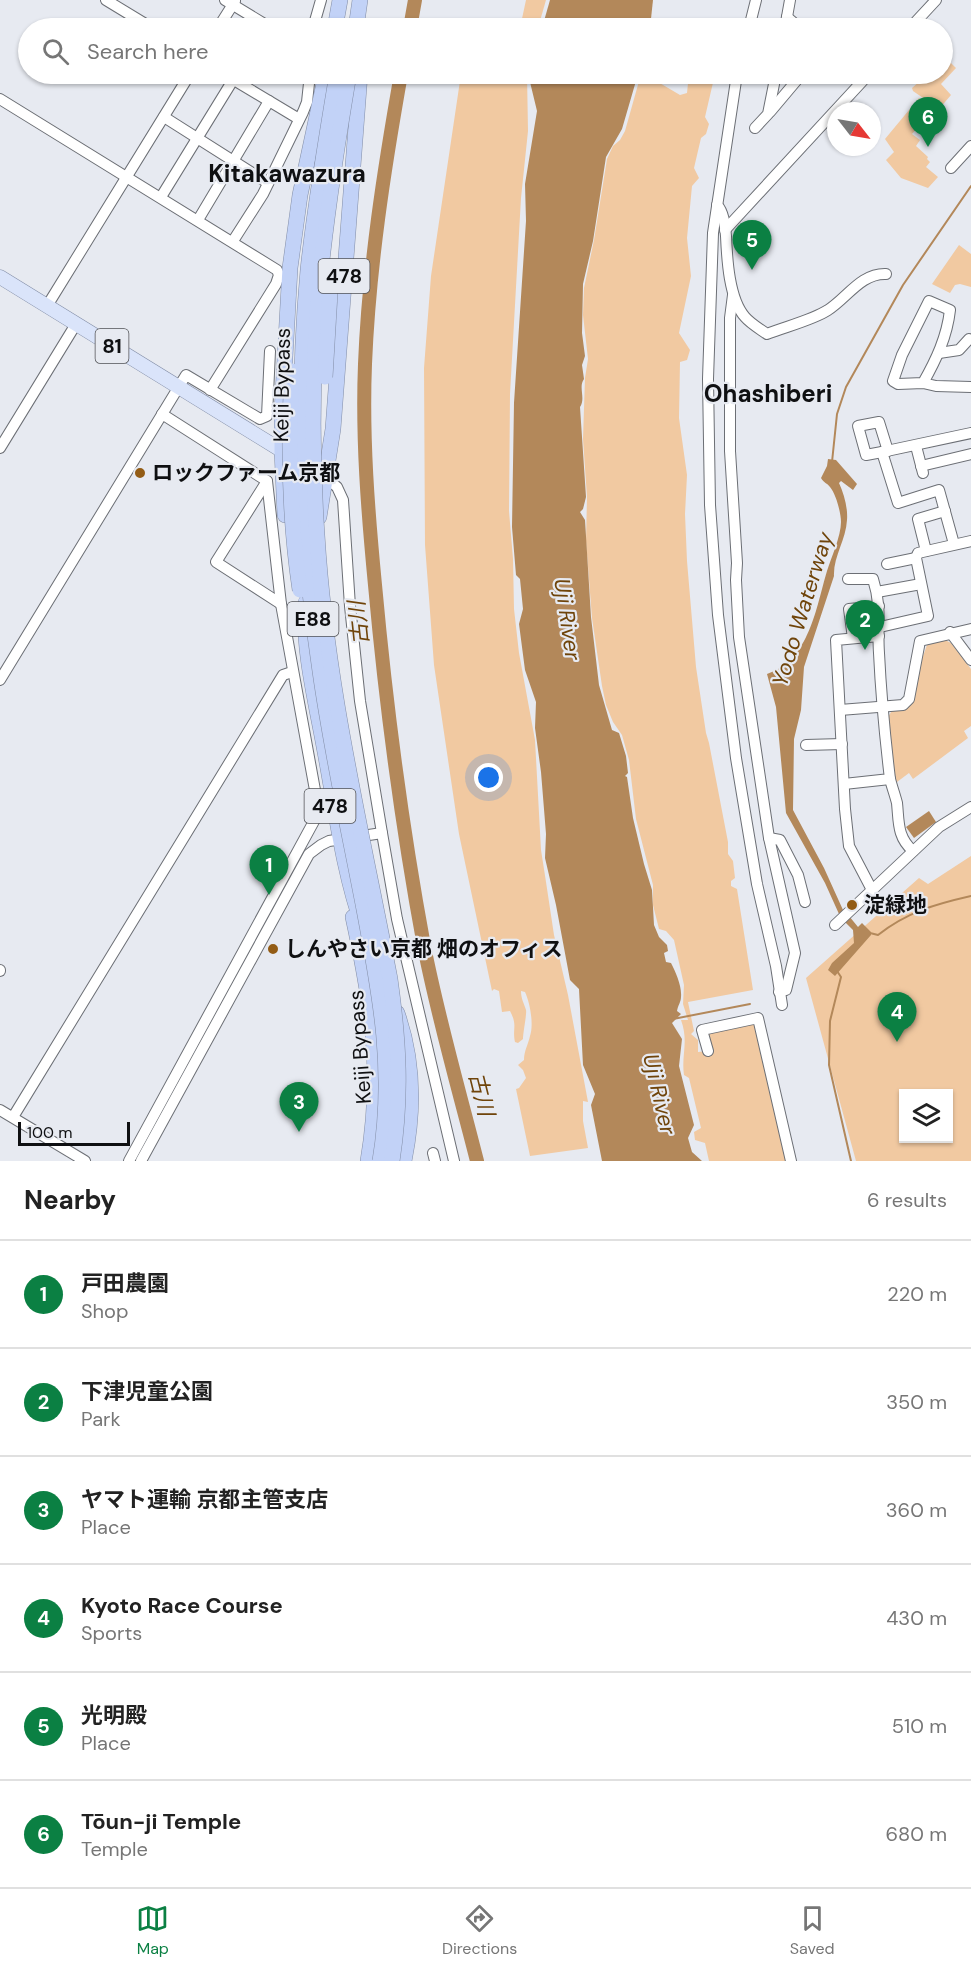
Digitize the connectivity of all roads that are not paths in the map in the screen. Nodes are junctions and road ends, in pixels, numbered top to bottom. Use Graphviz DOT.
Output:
graph roads {
  1 [pos="106,0"];
  2 [pos="321,0"];
  3 [pos="340,0"];
  4 [pos="348,0"];
  5 [pos="360,0"];
  6 [pos="368,0"];
  7 [pos="756,0"];
  8 [pos="790,0"];
  9 [pos="936,0"];
  10 [pos="231,2"];
  11 [pos="787,17"];
  12 [pos="136,18"];
  13 [pos="223,18"];
  14 [pos="256,18"];
  15 [pos="316,18"];
  16 [pos="337,18"];
  17 [pos="345,18"];
  18 [pos="361,18"];
  19 [pos="364,18"];
  20 [pos="752,18"];
  21 [pos="919,18"];
  22 [pos="184,84"];
  23 [pos="224,84"];
  24 [pos="240,84"];
  25 [pos="309,84"];
  26 [pos="324,84"];
  27 [pos="335,84"];
  28 [pos="354,84"];
  29 [pos="735,84"];
  30 [pos="774,84"];
  31 [pos="794,84"];
  32 [pos="860,84"];
  33 [pos="0,99"];
  34 [pos="269,101"];
  35 [pos="320,102"];
  36 [pos="768,114"];
  37 [pos="164,117"];
  38 [pos="298,119"];
  39 [pos="755,128"];
  40 [pos="197,138"];
  41 [pos="971,146"];
  42 [pos="233,161"];
  43 [pos="951,168"];
  44 [pos="127,176"];
  45 [pos="268,183"];
  46 [pos="161,197"];
  47 [pos="717,205"];
  48 [pos="198,220"];
  49 [pos="725,230"];
  50 [pos="233,241"];
  51 [pos="713,247"];
  52 [pos="243,248"];
  53 [pos="290,268"];
  54 [pos="885,274"];
  55 [pos="0,277"];
  56 [pos="934,290"];
  57 [pos="733,291"];
  58 [pos="929,301"];
  59 [pos="47,306"];
  60 [pos="76,324"];
  61 [pos="970,336"];
  62 [pos="270,351"];
  63 [pos="939,353"];
  64 [pos="923,383"];
  65 [pos="178,387"];
  66 [pos="971,387"];
  67 [pos="210,390"];
  68 [pos="162,414"];
  69 [pos="971,436"];
  70 [pos="916,446"];
  71 [pos="0,448"];
  72 [pos="282,451"];
  73 [pos="971,454"];
  74 [pos="267,481"];
  75 [pos="320,484"];
  76 [pos="945,511"];
  77 [pos="971,541"];
  78 [pos="954,544"];
  79 [pos="926,551"];
  80 [pos="916,558"];
  81 [pos="886,564"];
  82 [pos="848,579"];
  83 [pos="921,584"];
  84 [pos="878,592"];
  85 [pos="281,604"];
  86 [pos="879,606"];
  87 [pos="971,629"];
  88 [pos="293,630"];
  89 [pos="880,632"];
  90 [pos="950,632"];
  91 [pos="853,638"];
  92 [pos="970,657"];
  93 [pos="292,672"];
  94 [pos="0,680"];
  95 [pos="882,707"];
  96 [pos="840,710"];
  97 [pos="326,713"];
  98 [pos="842,744"];
  99 [pos="806,745"];
  100 [pos="890,779"];
  101 [pos="844,784"];
  102 [pos="971,807"];
  103 [pos="382,833"];
  104 [pos="768,838"];
  105 [pos="339,839"];
  106 [pos="913,851"];
  107 [pos="301,857"];
  108 [pos="872,890"];
  109 [pos="805,903"];
  110 [pos="841,918"];
  111 [pos="779,992"];
  112 [pos="782,1005"];
  113 [pos="708,1051"];
  114 [pos="0,1110"];
  115 [pos="13,1118"];
  116 [pos="85,1161"];
  117 [pos="129,1161"];
  118 [pos="141,1161"];
  119 [pos="368,1161"];
  120 [pos="380,1161"];
  121 [pos="392,1161"];
  122 [pos="404,1161"];
  123 [pos="454,1161"];
  124 [pos="791,1161"];
  1 -- 12 [label="street"];
  2 -- 15 [label="street"];
  3 -- 16 [label="highway"];
  4 -- 17 [label="highway"];
  5 -- 18 [label="highway"];
  6 -- 19 [label="highway"];
  7 -- 20 [label="street"];
  8 -- 11 [label="street"];
  9 -- 21 [label="street"];
  10 -- 13 [label="street"];
  10 -- 14 [label="street"];
  22 -- 37 [label="street"];
  23 -- 40 [label="street"];
  24 -- 34 [label="street"];
  25 -- 38 [label="street"];
  26 -- 35 [label="highway, 478"];
  27 -- 97 [label="highway, Keiji Bypass / E88, bridge"];
  28 -- 75 [label="highway, bridge"];
  29 -- 47 [label="street"];
  30 -- 36 [label="street"];
  31 -- 36 [label="street"];
  32 -- 49 [label="street"];
  33 -- 44 [label="street"];
  34 -- 38 [label="street"];
  34 -- 42 [label="street"];
  35 -- 53 [label="highway, 478"];
  35 -- 97 [label="highway, bridge"];
  36 -- 39 [label="street"];
  37 -- 40 [label="street"];
  37 -- 44 [label="street"];
  38 -- 45 [label="street"];
  40 -- 42 [label="street"];
  40 -- 46 [label="street"];
  41 -- 43 [label="street"];
  42 -- 45 [label="street"];
  42 -- 48 [label="street"];
  44 -- 46 [label="street"];
  44 -- 59 [label="street"];
  45 -- 50 [label="street"];
  46 -- 48 [label="street"];
  47 -- 49 [label="street"];
  47 -- 51 [label="street"];
  48 -- 50 [label="street"];
  49 -- 57 [label="street"];
  50 -- 52 [label="street"];
  51 -- 57 [label="street"];
  51 -- 111 [label="street"];
  52 -- 53 [label="street"];
  52 -- 67 [label="street"];
  53 -- 72 [label="highway, 478"];
  54 -- 57 [label="street"];
  55 -- 59 [label="main road, 81"];
  56 -- 58 [label="street"];
  57 -- 104 [label="street"];
  58 -- 63 [label="street"];
  58 -- 64 [label="street"];
  59 -- 60 [label="main road, 81"];
  60 -- 65 [label="main road, 81"];
  60 -- 71 [label="street"];
  61 -- 63 [label="street"];
  62 -- 67 [label="street"];
  63 -- 64 [label="street"];
  64 -- 66 [label="street"];
  65 -- 67 [label="street"];
  65 -- 68 [label="street"];
  65 -- 72 [label="main road, 81"];
  68 -- 74 [label="street"];
  68 -- 94 [label="street"];
  69 -- 70 [label="street"];
  70 -- 73 [label="street"];
  70 -- 76 [label="street"];
  72 -- 75 [label="main road, 81"];
  72 -- 88 [label="highway, 478"];
  74 -- 85 [label="street"];
  74 -- 85 [label="street"];
  75 -- 103 [label="street"];
  75 -- 105 [label="highway, 478"];
  75 -- 121 [label="highway, Keiji Bypass / E88, bridge"];
  76 -- 78 [label="street"];
  76 -- 79 [label="street"];
  77 -- 78 [label="street"];
  78 -- 79 [label="street"];
  79 -- 80 [label="street"];
  80 -- 81 [label="street"];
  80 -- 83 [label="street"];
  82 -- 84 [label="street"];
  83 -- 84 [label="street"];
  83 -- 89 [label="street"];
  84 -- 86 [label="street"];
  85 -- 88 [label="street"];
  86 -- 89 [label="street"];
  86 -- 91 [label="street"];
  87 -- 90 [label="street"];
  88 -- 93 [label="street"];
  88 -- 105 [label="highway, 478"];
  89 -- 91 [label="street"];
  89 -- 95 [label="street"];
  90 -- 92 [label="street"];
  90 -- 95 [label="street"];
  91 -- 96 [label="street"];
  93 -- 107 [label="street"];
  93 -- 115 [label="street"];
  95 -- 96 [label="street"];
  95 -- 100 [label="street"];
  96 -- 98 [label="street"];
  97 -- 120 [label="highway, Keiji Bypass / E88, bridge"];
  98 -- 99 [label="street"];
  98 -- 101 [label="street"];
  100 -- 101 [label="street"];
  100 -- 106 [label="street"];
  101 -- 108 [label="street"];
  102 -- 106 [label="street"];
  103 -- 105 [label="street"];
  103 -- 123 [label="street"];
  104 -- 109 [label="street"];
  104 -- 111 [label="street"];
  105 -- 107 [label="street"];
  105 -- 119 [label="highway, 478"];
  105 -- 122 [label="highway, 478"];
  106 -- 108 [label="street"];
  107 -- 117 [label="street"];
  107 -- 118 [label="street"];
  108 -- 110 [label="street"];
  111 -- 112 [label="street"];
  113 -- 124 [label="street"];
  114 -- 115 [label="street"];
  115 -- 116 [label="street"];
}
